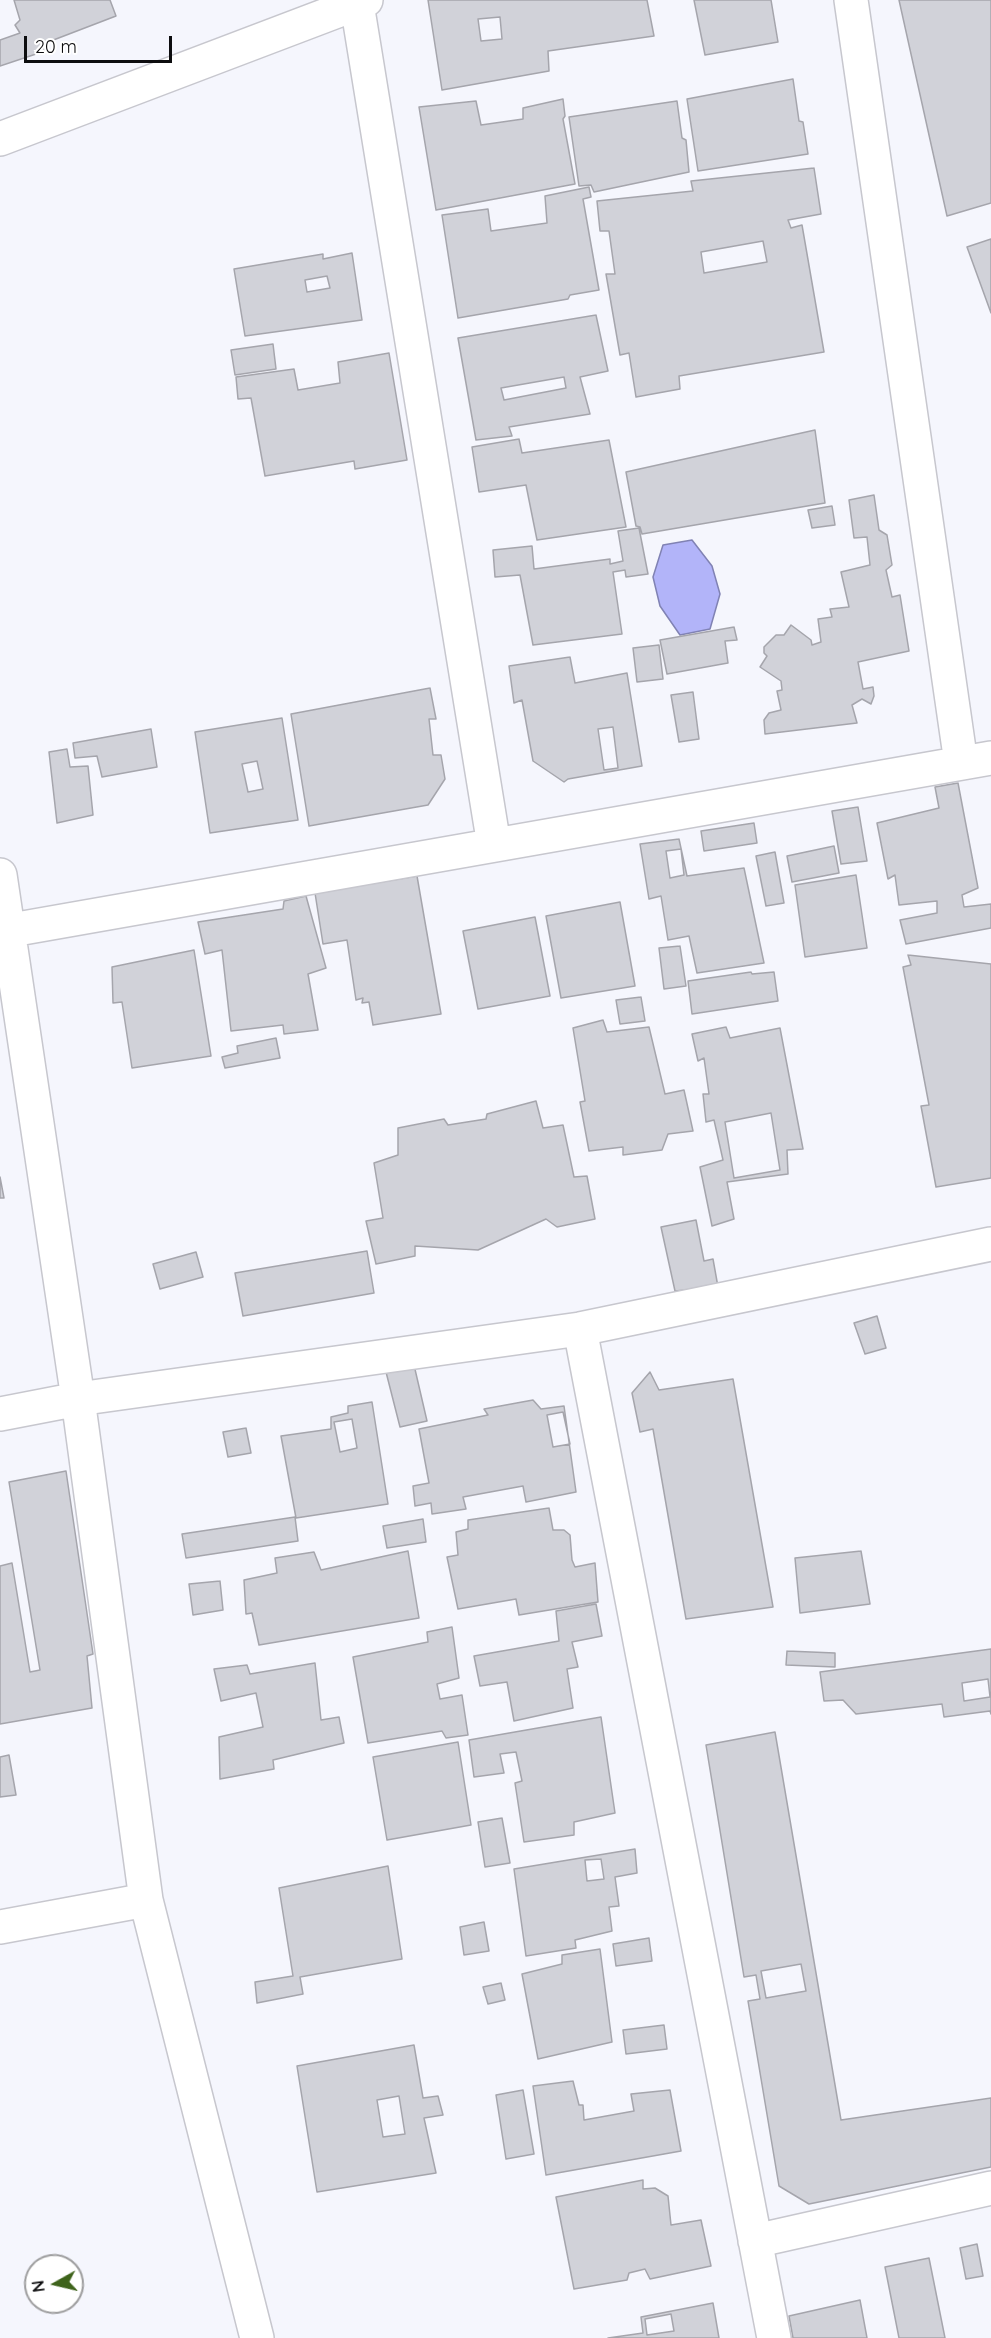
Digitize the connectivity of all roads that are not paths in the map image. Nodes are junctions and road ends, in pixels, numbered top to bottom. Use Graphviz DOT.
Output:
graph roads {
  1 [pos="850,0"];
  2 [pos="362,2"];
  3 [pos="0,139"];
  4 [pos="976,761"];
  5 [pos="494,845"];
  6 [pos="0,875"];
  7 [pos="4,931"];
  8 [pos="991,1244"];
  9 [pos="580,1329"];
  10 [pos="78,1399"];
  11 [pos="0,1414"];
  12 [pos="146,1900"];
  13 [pos="0,1927"];
  14 [pos="991,2188"];
  15 [pos="755,2241"];
  16 [pos="257,2338"];
  17 [pos="774,2338"];
  1 -- 4 [label="street"];
  2 -- 3 [label="street"];
  2 -- 5 [label="street"];
  4 -- 5 [label="street"];
  5 -- 7 [label="street"];
  6 -- 7 [label="street"];
  7 -- 10 [label="street"];
  8 -- 9 [label="street"];
  9 -- 10 [label="street"];
  9 -- 15 [label="street"];
  10 -- 11 [label="street"];
  10 -- 12 [label="street"];
  12 -- 13 [label="street"];
  12 -- 16 [label="street"];
  14 -- 15 [label="street"];
  15 -- 17 [label="street"];
}
